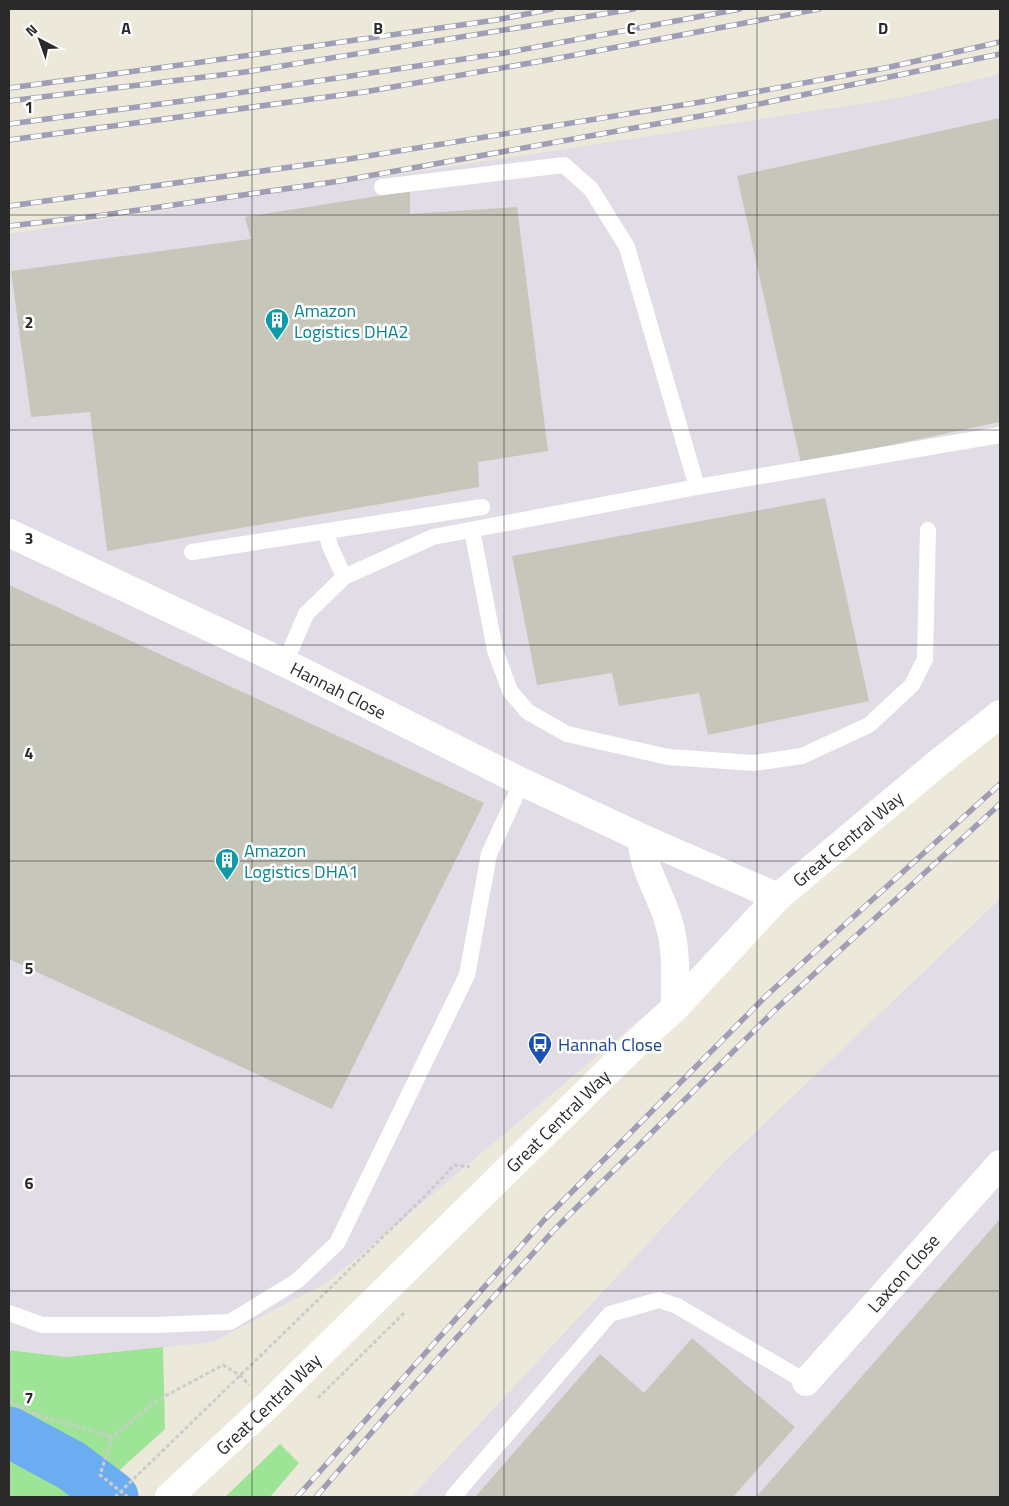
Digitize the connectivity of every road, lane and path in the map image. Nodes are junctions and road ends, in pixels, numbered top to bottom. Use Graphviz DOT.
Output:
graph roads {
  1 [pos="382,187"];
  2 [pos="1000,435"];
  3 [pos="697,487"];
  4 [pos="482,507"];
  5 [pos="472,530"];
  6 [pos="928,530"];
  7 [pos="326,532"];
  8 [pos="9,533"];
  9 [pos="192,552"];
  10 [pos="344,577"];
  11 [pos="285,663"];
  12 [pos="1000,714"];
  13 [pos="522,782"];
  14 [pos="642,838"];
  15 [pos="778,897"];
  16 [pos="675,1008"];
  17 [pos="1000,1164"];
  18 [pos="454,1165"];
  19 [pos="9,1313"];
  20 [pos="241,1376"];
  21 [pos="806,1382"];
  22 [pos="9,1401"];
  23 [pos="267,1406"];
  24 [pos="112,1436"];
  25 [pos="116,1497"];
  26 [pos="128,1497"];
  27 [pos="169,1497"];
  28 [pos="453,1497"];
  1 -- 3 [label="lane"];
  2 -- 3 [label="lane"];
  3 -- 5 [label="lane"];
  4 -- 7 [label="lane"];
  5 -- 6 [label="lane"];
  5 -- 10 [label="lane"];
  7 -- 9 [label="lane"];
  7 -- 10 [label="lane"];
  8 -- 11 [label="main road, Hannah Close"];
  10 -- 11 [label="lane"];
  11 -- 13 [label="main road, Hannah Close"];
  12 -- 15 [label="main road, Great Central Way"];
  13 -- 14 [label="main road, Hannah Close"];
  13 -- 19 [label="lane"];
  14 -- 15 [label="main road, Hannah Close"];
  14 -- 16 [label="main road"];
  15 -- 16 [label="main road, Great Central Way"];
  16 -- 23 [label="main road, Great Central Way"];
  17 -- 21 [label="main road, Laxcon Close"];
  18 -- 20 [label="path"];
  20 -- 23 [label="path"];
  20 -- 24 [label="path"];
  20 -- 25 [label="path"];
  21 -- 28 [label="lane"];
  22 -- 24 [label="path"];
  23 -- 27 [label="main road, Great Central Way"];
  24 -- 26 [label="path"];
}
